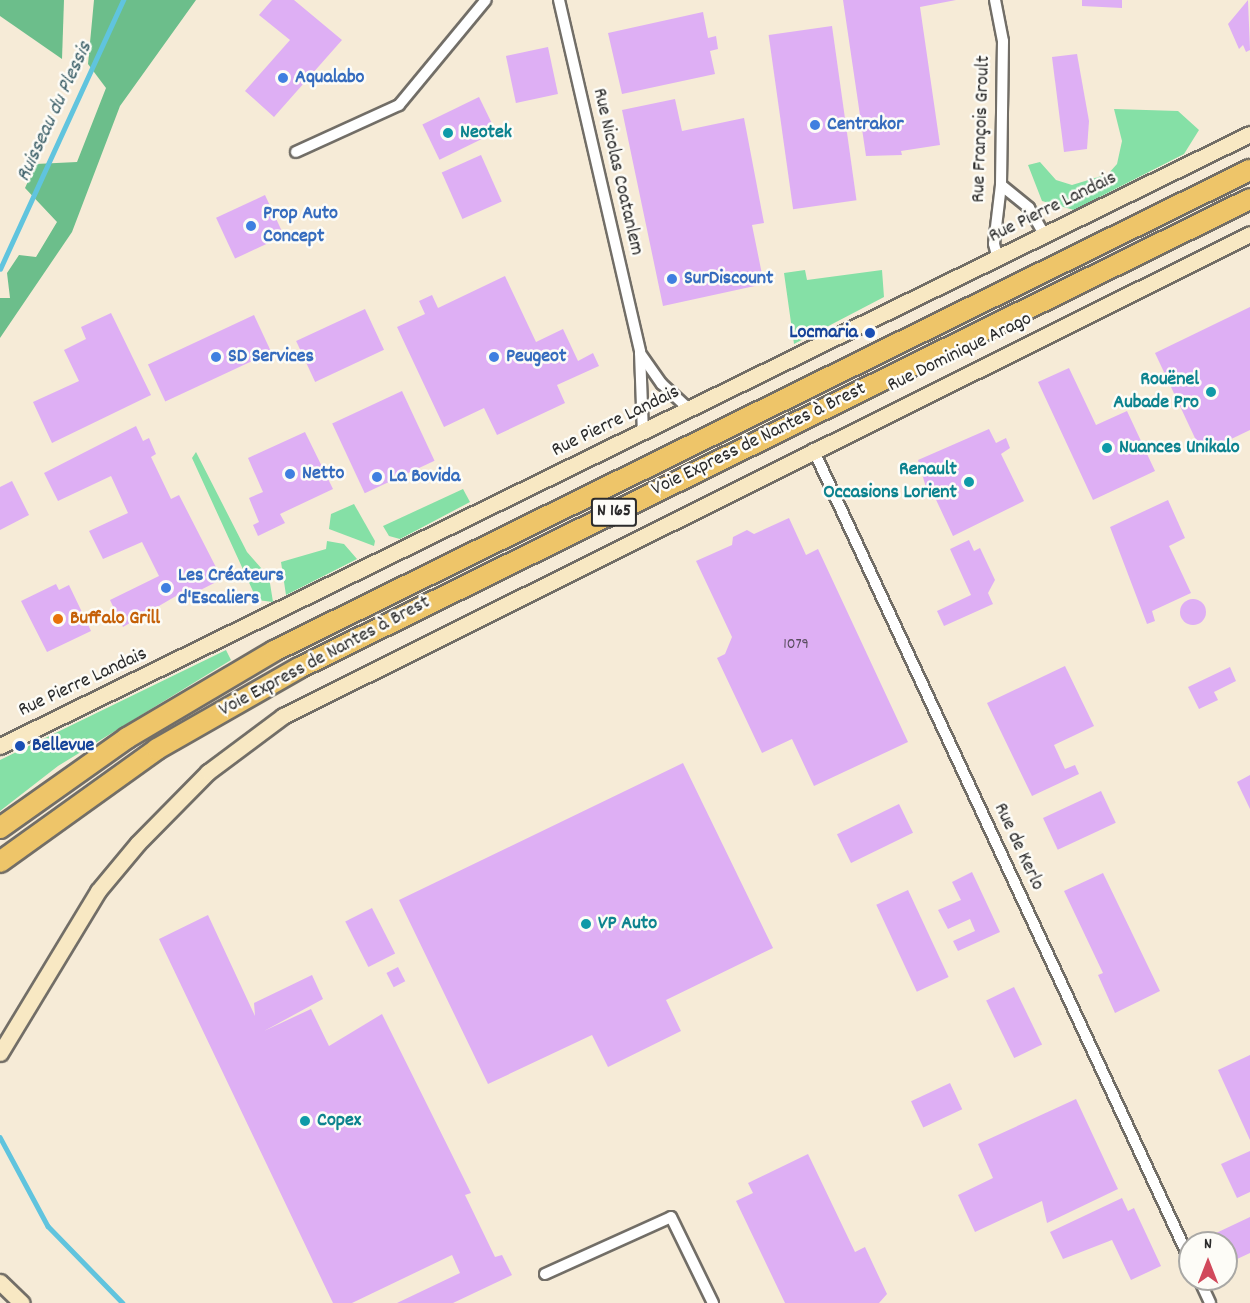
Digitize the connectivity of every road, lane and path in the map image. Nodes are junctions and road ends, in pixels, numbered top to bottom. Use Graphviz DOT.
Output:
graph roads {
  1 [pos="486,0"];
  2 [pos="559,0"];
  3 [pos="995,0"];
  4 [pos="1250,134"];
  5 [pos="296,152"];
  6 [pos="1250,170"];
  7 [pos="1001,185"];
  8 [pos="1250,199"];
  9 [pos="1250,234"];
  10 [pos="1045,236"];
  11 [pos="998,259"];
  12 [pos="640,352"];
  13 [pos="689,409"];
  14 [pos="643,432"];
  15 [pos="813,449"];
  16 [pos="0,746"];
  17 [pos="0,828"];
  18 [pos="0,862"];
  19 [pos="0,1053"];
  20 [pos="1178,1234"];
  21 [pos="545,1274"];
  22 [pos="0,1282"];
  23 [pos="22,1303"];
  24 [pos="713,1303"];
  1 -- 5 [label="street"];
  2 -- 12 [label="street, Rue Nicolas Coatanlem"];
  3 -- 7 [label="street, Rue François Groult"];
  4 -- 10 [label="street, Rue Pierre Landais"];
  6 -- 17 [label="highway, Voie Express de Nantes à Brest / N 165"];
  7 -- 10 [label="street"];
  7 -- 11 [label="street, Rue François Groult"];
  8 -- 18 [label="highway, Voie Express de Nantes à Brest / N 165"];
  9 -- 15 [label="street, Rue Dominique Arago"];
  10 -- 11 [label="street, Rue Pierre Landais"];
  11 -- 13 [label="street, Rue Pierre Landais"];
  12 -- 13 [label="street, Rue Nicolas Coatanlem"];
  12 -- 14 [label="street, Rue Nicolas Coatanlem"];
  13 -- 14 [label="street, Rue Pierre Landais"];
  14 -- 16 [label="street, Rue Pierre Landais"];
  15 -- 19 [label="street, Rue Dominique Arago"];
  15 -- 20 [label="street, Rue de Kerlo"];
  21 -- 24 [label="street"];
  22 -- 23 [label="street"];
}
